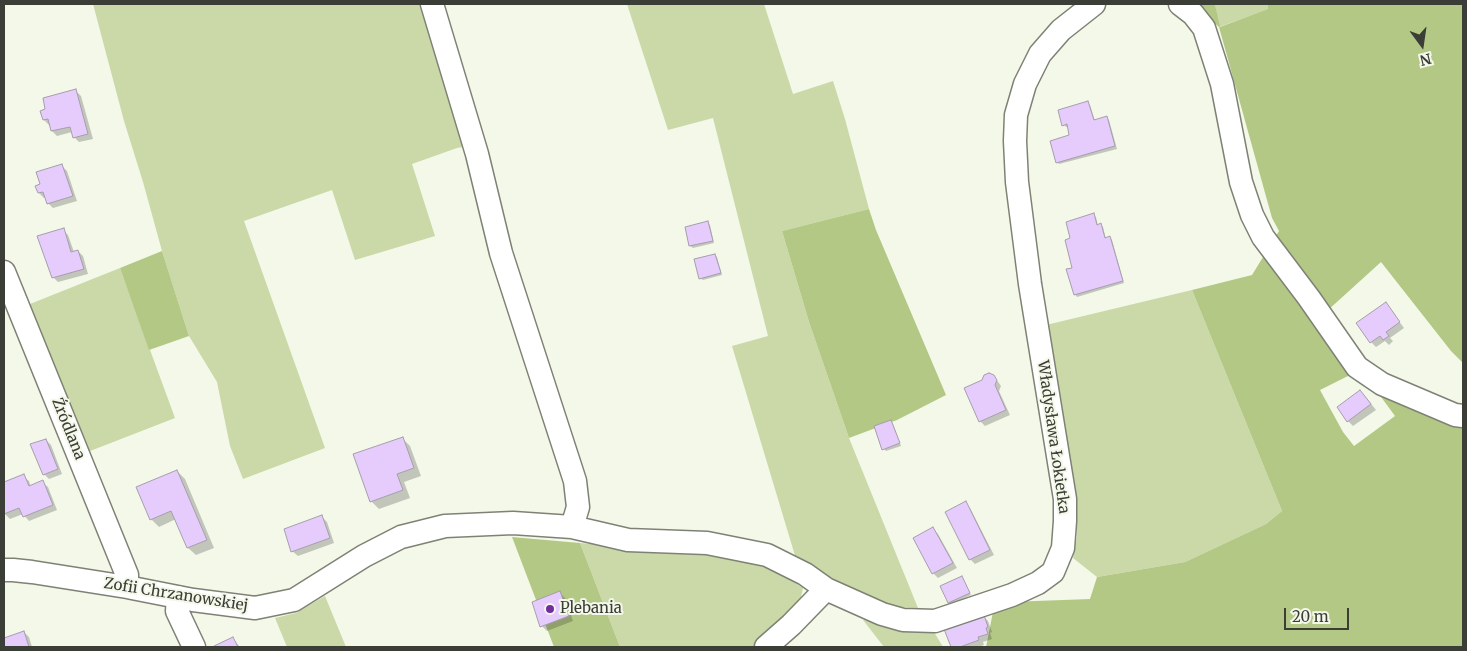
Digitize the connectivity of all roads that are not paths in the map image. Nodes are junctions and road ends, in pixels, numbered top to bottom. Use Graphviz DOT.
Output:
graph roads {
  1 [pos="432,4"];
  2 [pos="1094,4"];
  3 [pos="1180,4"];
  4 [pos="4,272"];
  5 [pos="1463,416"];
  6 [pos="572,527"];
  7 [pos="4,570"];
  8 [pos="127,587"];
  9 [pos="826,590"];
  10 [pos="178,597"];
  11 [pos="194,647"];
  12 [pos="766,647"];
  1 -- 6 [label="street"];
  2 -- 9 [label="street, Władysława Łokietka"];
  3 -- 5 [label="street"];
  4 -- 8 [label="street, Źródlana"];
  6 -- 9 [label="street, Zofii Chrzanowskiej"];
  6 -- 10 [label="street, Zofii Chrzanowskiej"];
  7 -- 8 [label="street, Zofii Chrzanowskiej"];
  8 -- 10 [label="street, Zofii Chrzanowskiej"];
  9 -- 12 [label="street"];
  10 -- 11 [label="street"];
}
